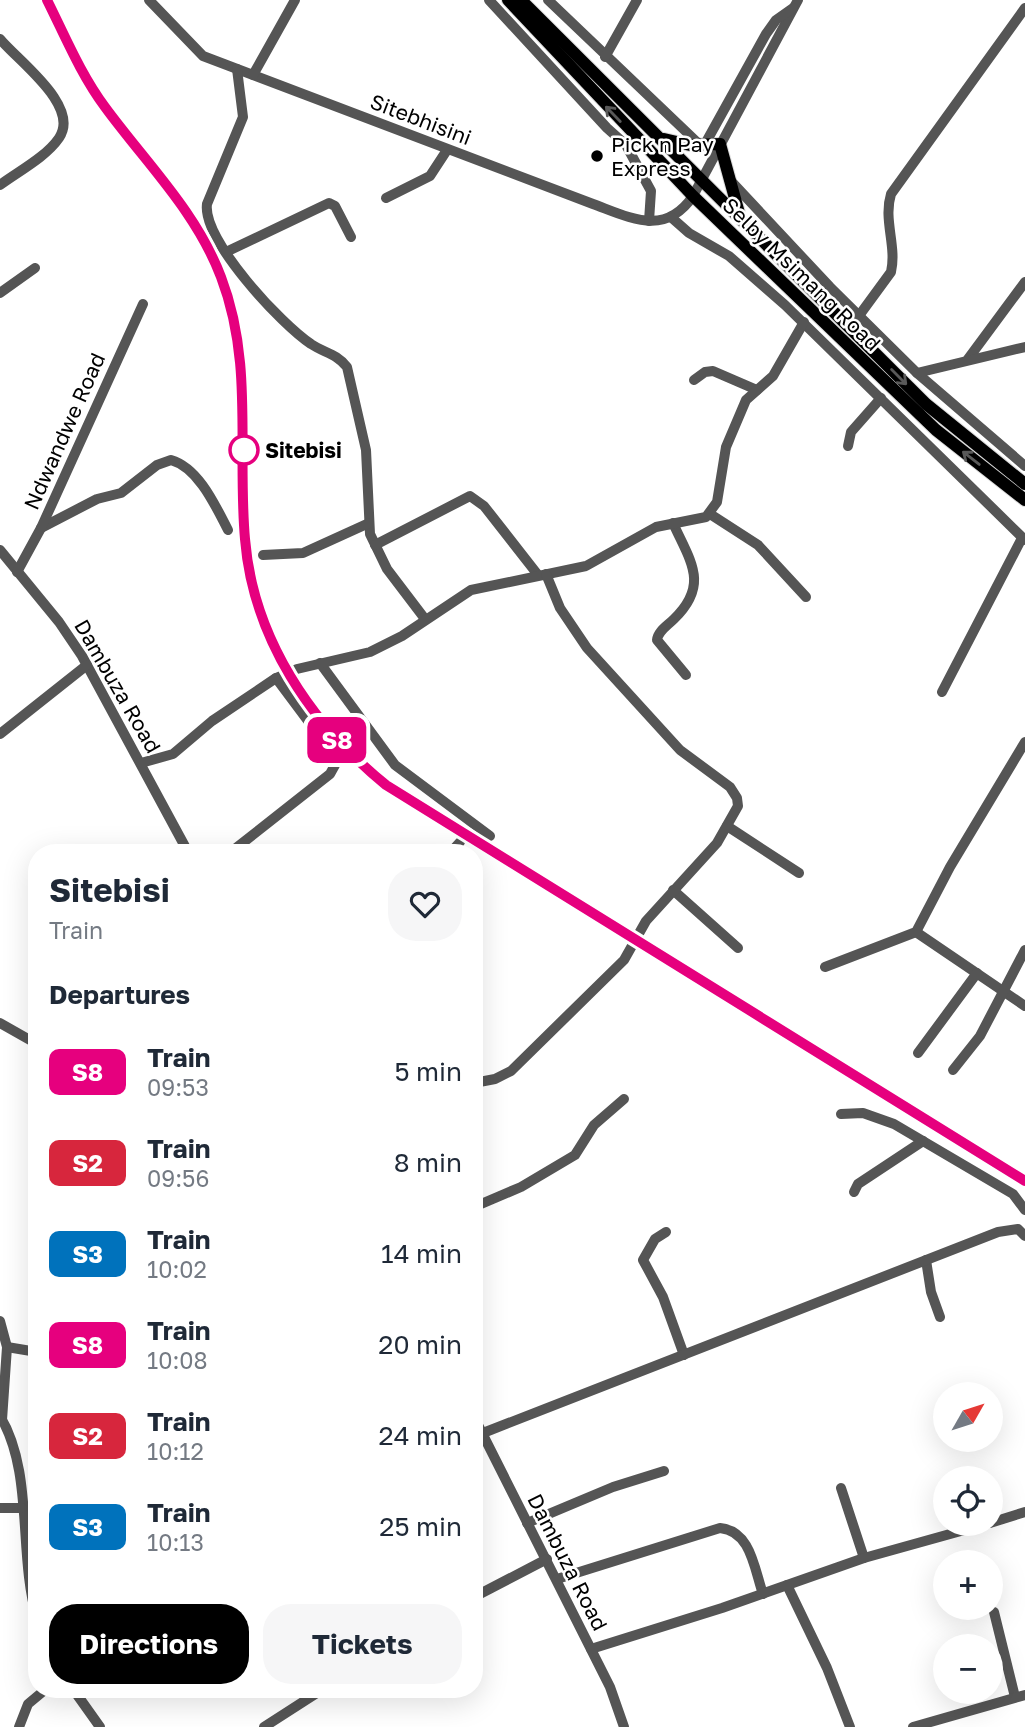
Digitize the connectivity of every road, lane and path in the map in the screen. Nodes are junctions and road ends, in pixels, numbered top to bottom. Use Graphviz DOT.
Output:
graph roads {
  1 [pos="149,0"];
  2 [pos="295,0"];
  3 [pos="489,0"];
  4 [pos="508,0"];
  5 [pos="548,0"];
  6 [pos="637,0"];
  7 [pos="526,1"];
  8 [pos="796,4"];
  9 [pos="1025,8"];
  10 [pos="0,39"];
  11 [pos="605,57"];
  12 [pos="237,69"];
  13 [pos="253,75"];
  14 [pos="660,138"];
  15 [pos="632,142"];
  16 [pos="702,144"];
  17 [pos="720,144"];
  18 [pos="447,150"];
  19 [pos="702,177"];
  20 [pos="728,178"];
  21 [pos="0,185"];
  22 [pos="693,196"];
  23 [pos="386,198"];
  24 [pos="739,215"];
  25 [pos="672,218"];
  26 [pos="649,221"];
  27 [pos="351,237"];
  28 [pos="226,252"];
  29 [pos="35,268"];
  30 [pos="1025,282"];
  31 [pos="0,292"];
  32 [pos="144,304"];
  33 [pos="859,316"];
  34 [pos="804,322"];
  35 [pos="850,328"];
  36 [pos="1025,347"];
  37 [pos="968,359"];
  38 [pos="917,373"];
  39 [pos="694,380"];
  40 [pos="757,390"];
  41 [pos="881,398"];
  42 [pos="848,446"];
  43 [pos="1025,466"];
  44 [pos="1025,484"];
  45 [pos="1025,500"];
  46 [pos="710,514"];
  47 [pos="369,523"];
  48 [pos="673,523"];
  49 [pos="41,528"];
  50 [pos="228,530"];
  51 [pos="1024,539"];
  52 [pos="375,545"];
  53 [pos="0,550"];
  54 [pos="263,555"];
  55 [pos="17,572"];
  56 [pos="542,575"];
  57 [pos="806,597"];
  58 [pos="425,619"];
  59 [pos="320,663"];
  60 [pos="88,665"];
  61 [pos="686,675"];
  62 [pos="276,678"];
  63 [pos="942,692"];
  64 [pos="0,734"];
  65 [pos="1025,743"];
  66 [pos="141,763"];
  67 [pos="727,826"];
  68 [pos="490,836"];
  69 [pos="184,844"];
  70 [pos="240,844"];
  71 [pos="799,873"];
  72 [pos="673,890"];
  73 [pos="916,932"];
  74 [pos="738,948"];
  75 [pos="1025,950"];
  76 [pos="825,967"];
  77 [pos="977,973"];
  78 [pos="1004,991"];
  79 [pos="1025,1006"];
  80 [pos="0,1023"];
  81 [pos="28,1039"];
  82 [pos="918,1054"];
  83 [pos="953,1070"];
  84 [pos="483,1080"];
  85 [pos="624,1099"];
  86 [pos="841,1114"];
  87 [pos="923,1141"];
  88 [pos="854,1192"];
  89 [pos="483,1203"];
  90 [pos="1025,1210"];
  91 [pos="1025,1218"];
  92 [pos="666,1232"];
  93 [pos="1022,1233"];
  94 [pos="926,1260"];
  95 [pos="940,1317"];
  96 [pos="0,1321"];
  97 [pos="7,1347"];
  98 [pos="28,1350"];
  99 [pos="684,1355"];
  100 [pos="1,1418"];
  101 [pos="484,1436"];
  102 [pos="664,1471"];
  103 [pos="841,1488"];
  104 [pos="0,1508"];
  105 [pos="22,1508"];
  106 [pos="1025,1512"];
  107 [pos="1003,1519"];
  108 [pos="527,1523"];
  109 [pos="944,1536"];
  110 [pos="28,1556"];
  111 [pos="864,1558"];
  112 [pos="547,1559"];
  113 [pos="557,1579"];
  114 [pos="787,1586"];
  115 [pos="483,1592"];
  116 [pos="763,1594"];
  117 [pos="997,1620"];
  118 [pos="591,1649"];
  119 [pos="1022,1696"];
  120 [pos="36,1698"];
  121 [pos="79,1698"];
  122 [pos="309,1698"];
  123 [pos="932,1725"];
  124 [pos="19,1727"];
  125 [pos="100,1727"];
  126 [pos="264,1727"];
  127 [pos="624,1727"];
  128 [pos="849,1727"];
  129 [pos="913,1727"];
  1 -- 12 [label="street, Sitebhisini"];
  2 -- 13 [label="street"];
  3 -- 15 [label="street"];
  15 -- 4 [label="main road, Selby Msimang Road, one-way"];
  5 -- 11 [label="street"];
  6 -- 11 [label="street"];
  7 -- 14 [label="main road, Selby Msimang Road"];
  8 -- 16 [label="street"];
  8 -- 17 [label="street"];
  9 -- 33 [label="street"];
  10 -- 21 [label="street"];
  11 -- 16 [label="street"];
  12 -- 13 [label="street, Sitebhisini"];
  12 -- 28 [label="street"];
  13 -- 18 [label="street, Sitebhisini"];
  14 -- 16 [label="main road"];
  14 -- 19 [label="main road, Selby Msimang Road"];
  15 -- 22 [label="main road, Selby Msimang Road"];
  15 -- 26 [label="street"];
  16 -- 17 [label="main road"];
  17 -- 19 [label="street"];
  17 -- 20 [label="main road"];
  18 -- 23 [label="street"];
  18 -- 26 [label="street, Sitebhisini"];
  19 -- 22 [label="street"];
  19 -- 24 [label="main road, Selby Msimang Road"];
  20 -- 24 [label="main road"];
  20 -- 33 [label="street"];
  22 -- 25 [label="street"];
  45 -- 22 [label="main road, Selby Msimang Road, one-way"];
  24 -- 35 [label="main road, Selby Msimang Road"];
  25 -- 26 [label="street, Sitebhisini"];
  25 -- 34 [label="street"];
  27 -- 28 [label="street"];
  28 -- 47 [label="street"];
  29 -- 31 [label="street"];
  30 -- 37 [label="street"];
  32 -- 49 [label="street, Ndwandwe Road"];
  33 -- 35 [label="street"];
  33 -- 38 [label="street"];
  34 -- 40 [label="street"];
  34 -- 41 [label="street"];
  35 -- 44 [label="main road, Selby Msimang Road, one-way"];
  36 -- 37 [label="street"];
  37 -- 38 [label="street"];
  38 -- 43 [label="street"];
  39 -- 40 [label="street"];
  40 -- 46 [label="street"];
  41 -- 42 [label="street"];
  41 -- 51 [label="street"];
  46 -- 48 [label="street"];
  46 -- 57 [label="street"];
  47 -- 52 [label="street"];
  47 -- 54 [label="street"];
  48 -- 56 [label="street"];
  48 -- 61 [label="street"];
  49 -- 50 [label="street"];
  49 -- 55 [label="street, Ndwandwe Road"];
  51 -- 63 [label="street"];
  52 -- 56 [label="street"];
  52 -- 58 [label="street"];
  53 -- 55 [label="street, Dambuza Road"];
  55 -- 60 [label="street, Dambuza Road"];
  56 -- 58 [label="street"];
  56 -- 67 [label="street"];
  58 -- 59 [label="street"];
  59 -- 62 [label="street"];
  59 -- 68 [label="street"];
  60 -- 64 [label="street"];
  60 -- 66 [label="street, Dambuza Road"];
  62 -- 66 [label="street"];
  62 -- 70 [label="street"];
  65 -- 73 [label="street"];
  66 -- 69 [label="street, Dambuza Road"];
  67 -- 71 [label="street"];
  67 -- 72 [label="street"];
  72 -- 74 [label="street"];
  72 -- 84 [label="street"];
  73 -- 76 [label="street"];
  73 -- 77 [label="street"];
  75 -- 78 [label="street"];
  77 -- 78 [label="street"];
  77 -- 82 [label="street"];
  78 -- 79 [label="street"];
  78 -- 83 [label="street"];
  80 -- 81 [label="street"];
  85 -- 89 [label="street"];
  86 -- 87 [label="street"];
  87 -- 88 [label="street"];
  87 -- 90 [label="street"];
  91 -- 93 [label="street"];
  92 -- 99 [label="street"];
  93 -- 94 [label="street"];
  94 -- 95 [label="street"];
  94 -- 99 [label="street"];
  96 -- 97 [label="street"];
  97 -- 98 [label="street"];
  97 -- 100 [label="street"];
  99 -- 101 [label="street"];
  100 -- 105 [label="street"];
  101 -- 108 [label="street, Dambuza Road"];
  102 -- 108 [label="street"];
  103 -- 111 [label="street"];
  104 -- 105 [label="street"];
  105 -- 110 [label="street"];
  106 -- 107 [label="street"];
  108 -- 112 [label="street, Dambuza Road"];
  109 -- 111 [label="street"];
  111 -- 114 [label="street"];
  112 -- 113 [label="street, Dambuza Road"];
  112 -- 115 [label="street"];
  113 -- 116 [label="street"];
  113 -- 118 [label="street, Dambuza Road"];
  114 -- 116 [label="street"];
  114 -- 128 [label="street"];
  116 -- 118 [label="street"];
  117 -- 119 [label="street"];
  118 -- 127 [label="street, Dambuza Road"];
  119 -- 123 [label="street"];
  120 -- 124 [label="street"];
  121 -- 125 [label="street"];
  122 -- 126 [label="street"];
  123 -- 129 [label="street"];
}
